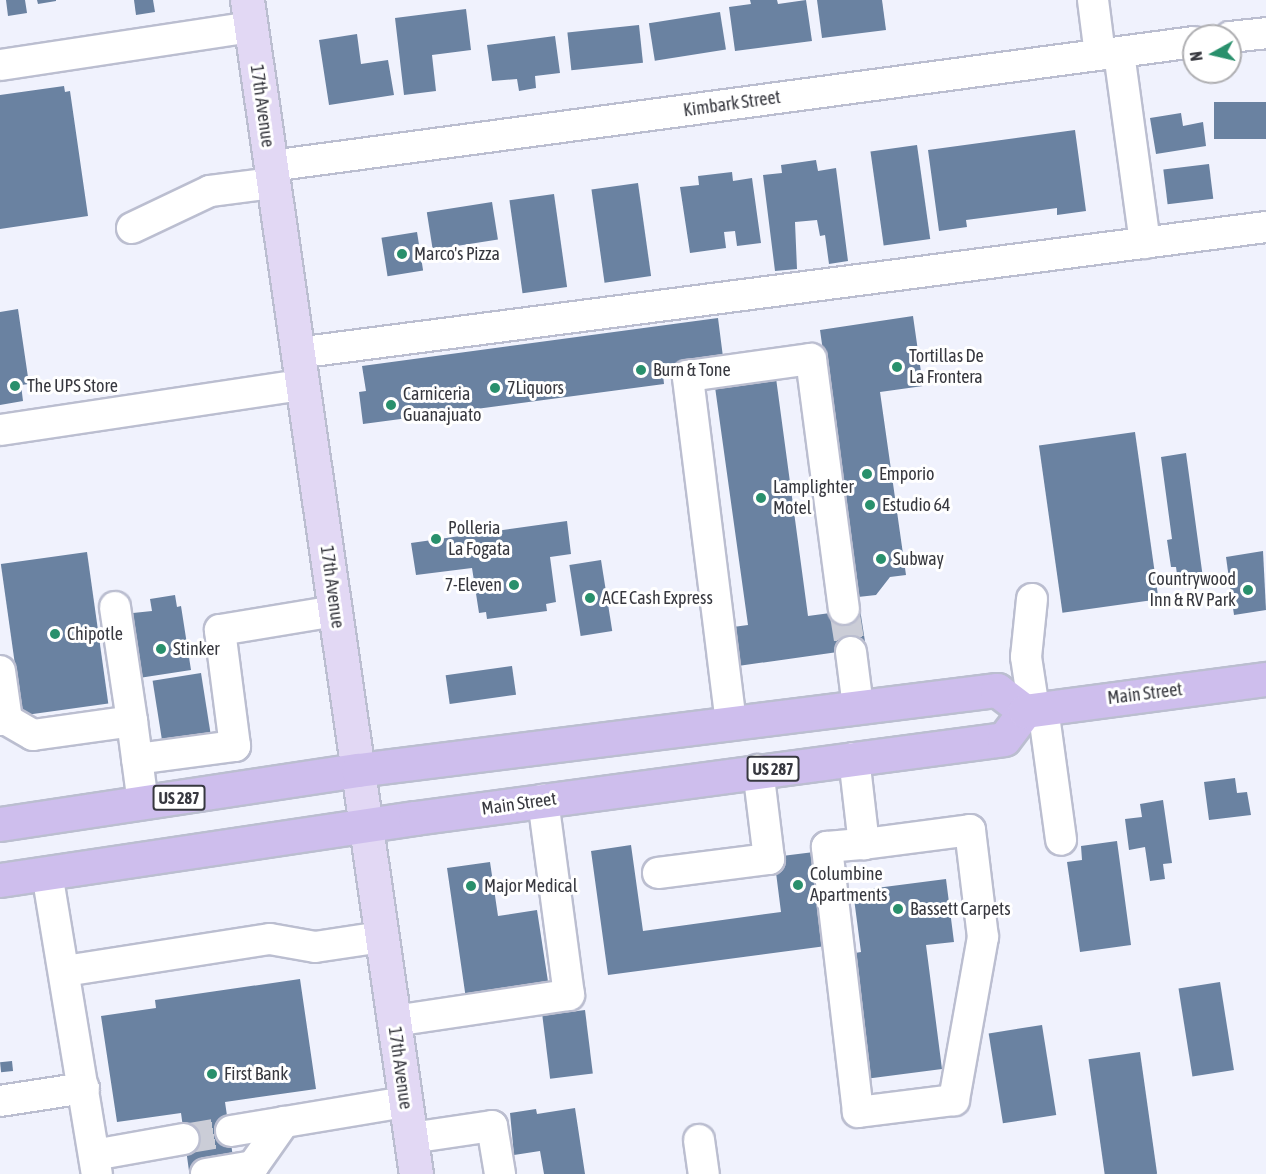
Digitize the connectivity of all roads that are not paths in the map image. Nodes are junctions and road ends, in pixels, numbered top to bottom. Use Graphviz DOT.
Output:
graph roads {
  1 [pos="1093,0"];
  2 [pos="249,13"];
  3 [pos="1266,33"];
  4 [pos="1242,36"];
  5 [pos="1182,44"];
  6 [pos="1109,54"];
  7 [pos="0,65"];
  8 [pos="272,175"];
  9 [pos="1266,227"];
  10 [pos="132,228"];
  11 [pos="1145,243"];
  12 [pos="297,353"];
  13 [pos="303,385"];
  14 [pos="0,430"];
  15 [pos="1032,599"];
  16 [pos="115,607"];
  17 [pos="844,609"];
  18 [pos="335,611"];
  19 [pos="851,652"];
  20 [pos="0,671"];
  21 [pos="1266,679"];
  22 [pos="858,707"];
  23 [pos="1034,709"];
  24 [pos="3,720"];
  25 [pos="132,722"];
  26 [pos="731,723"];
  27 [pos="137,759"];
  28 [pos="854,759"];
  29 [pos="358,770"];
  30 [pos="758,770"];
  31 [pos="543,800"];
  32 [pos="143,803"];
  33 [pos="0,824"];
  34 [pos="365,825"];
  35 [pos="1061,840"];
  36 [pos="864,844"];
  37 [pos="47,873"];
  38 [pos="658,873"];
  39 [pos="0,880"];
  40 [pos="382,937"];
  41 [pos="65,971"];
  42 [pos="394,1021"];
  43 [pos="84,1088"];
  44 [pos="0,1101"];
  45 [pos="405,1102"];
  46 [pos="284,1122"];
  47 [pos="231,1131"];
  48 [pos="411,1138"];
  49 [pos="184,1139"];
  50 [pos="699,1140"];
  51 [pos="96,1164"];
  52 [pos="206,1174"];
  53 [pos="416,1174"];
  54 [pos="500,1174"];
  55 [pos="704,1174"];
  1 -- 6 [label="street"];
  2 -- 7 [label="street"];
  2 -- 8 [label="main road, 17th Avenue"];
  3 -- 4 [label="street"];
  5 -- 6 [label="street, Kimbark Street"];
  6 -- 8 [label="street, Kimbark Street"];
  6 -- 11 [label="street"];
  8 -- 10 [label="street, Kimbark Street"];
  8 -- 12 [label="main road, 17th Avenue"];
  9 -- 11 [label="street"];
  11 -- 12 [label="street"];
  12 -- 13 [label="main road, 17th Avenue"];
  13 -- 14 [label="street"];
  13 -- 18 [label="main road, 17th Avenue"];
  15 -- 23 [label="street"];
  16 -- 25 [label="street"];
  17 -- 26 [label="street"];
  18 -- 27 [label="street"];
  18 -- 29 [label="main road, 17th Avenue"];
  19 -- 22 [label="street"];
  20 -- 24 [label="street"];
  21 -- 23 [label="highway, Main Street"];
  22 -- 23 [label="highway, US 287"];
  22 -- 26 [label="highway, US 287"];
  23 -- 28 [label="highway, Main Street / US 287"];
  23 -- 35 [label="street"];
  24 -- 25 [label="street"];
  25 -- 27 [label="street"];
  26 -- 29 [label="highway, US 287"];
  27 -- 32 [label="street"];
  28 -- 30 [label="highway, Main Street / US 287"];
  28 -- 36 [label="street"];
  29 -- 32 [label="highway, US 287"];
  29 -- 34 [label="main road, 17th Avenue"];
  30 -- 31 [label="highway, Main Street / US 287"];
  30 -- 38 [label="street"];
  31 -- 34 [label="highway, Main Street / US 287"];
  31 -- 42 [label="street"];
  32 -- 33 [label="highway, US 287"];
  34 -- 37 [label="highway, Main Street / US 287"];
  34 -- 40 [label="main road, 17th Avenue"];
  36 -- 36 [label="street"];
  37 -- 39 [label="highway, Main Street / US 287"];
  37 -- 41 [label="street"];
  40 -- 41 [label="street"];
  40 -- 42 [label="main road, 17th Avenue"];
  41 -- 43 [label="street"];
  42 -- 45 [label="main road, 17th Avenue"];
  43 -- 44 [label="street"];
  43 -- 51 [label="street"];
  45 -- 46 [label="street"];
  45 -- 48 [label="main road, 17th Avenue"];
  46 -- 47 [label="street"];
  46 -- 52 [label="street"];
  48 -- 53 [label="main road, 17th Avenue"];
  48 -- 54 [label="street"];
  49 -- 51 [label="street"];
  50 -- 55 [label="street"];
}
